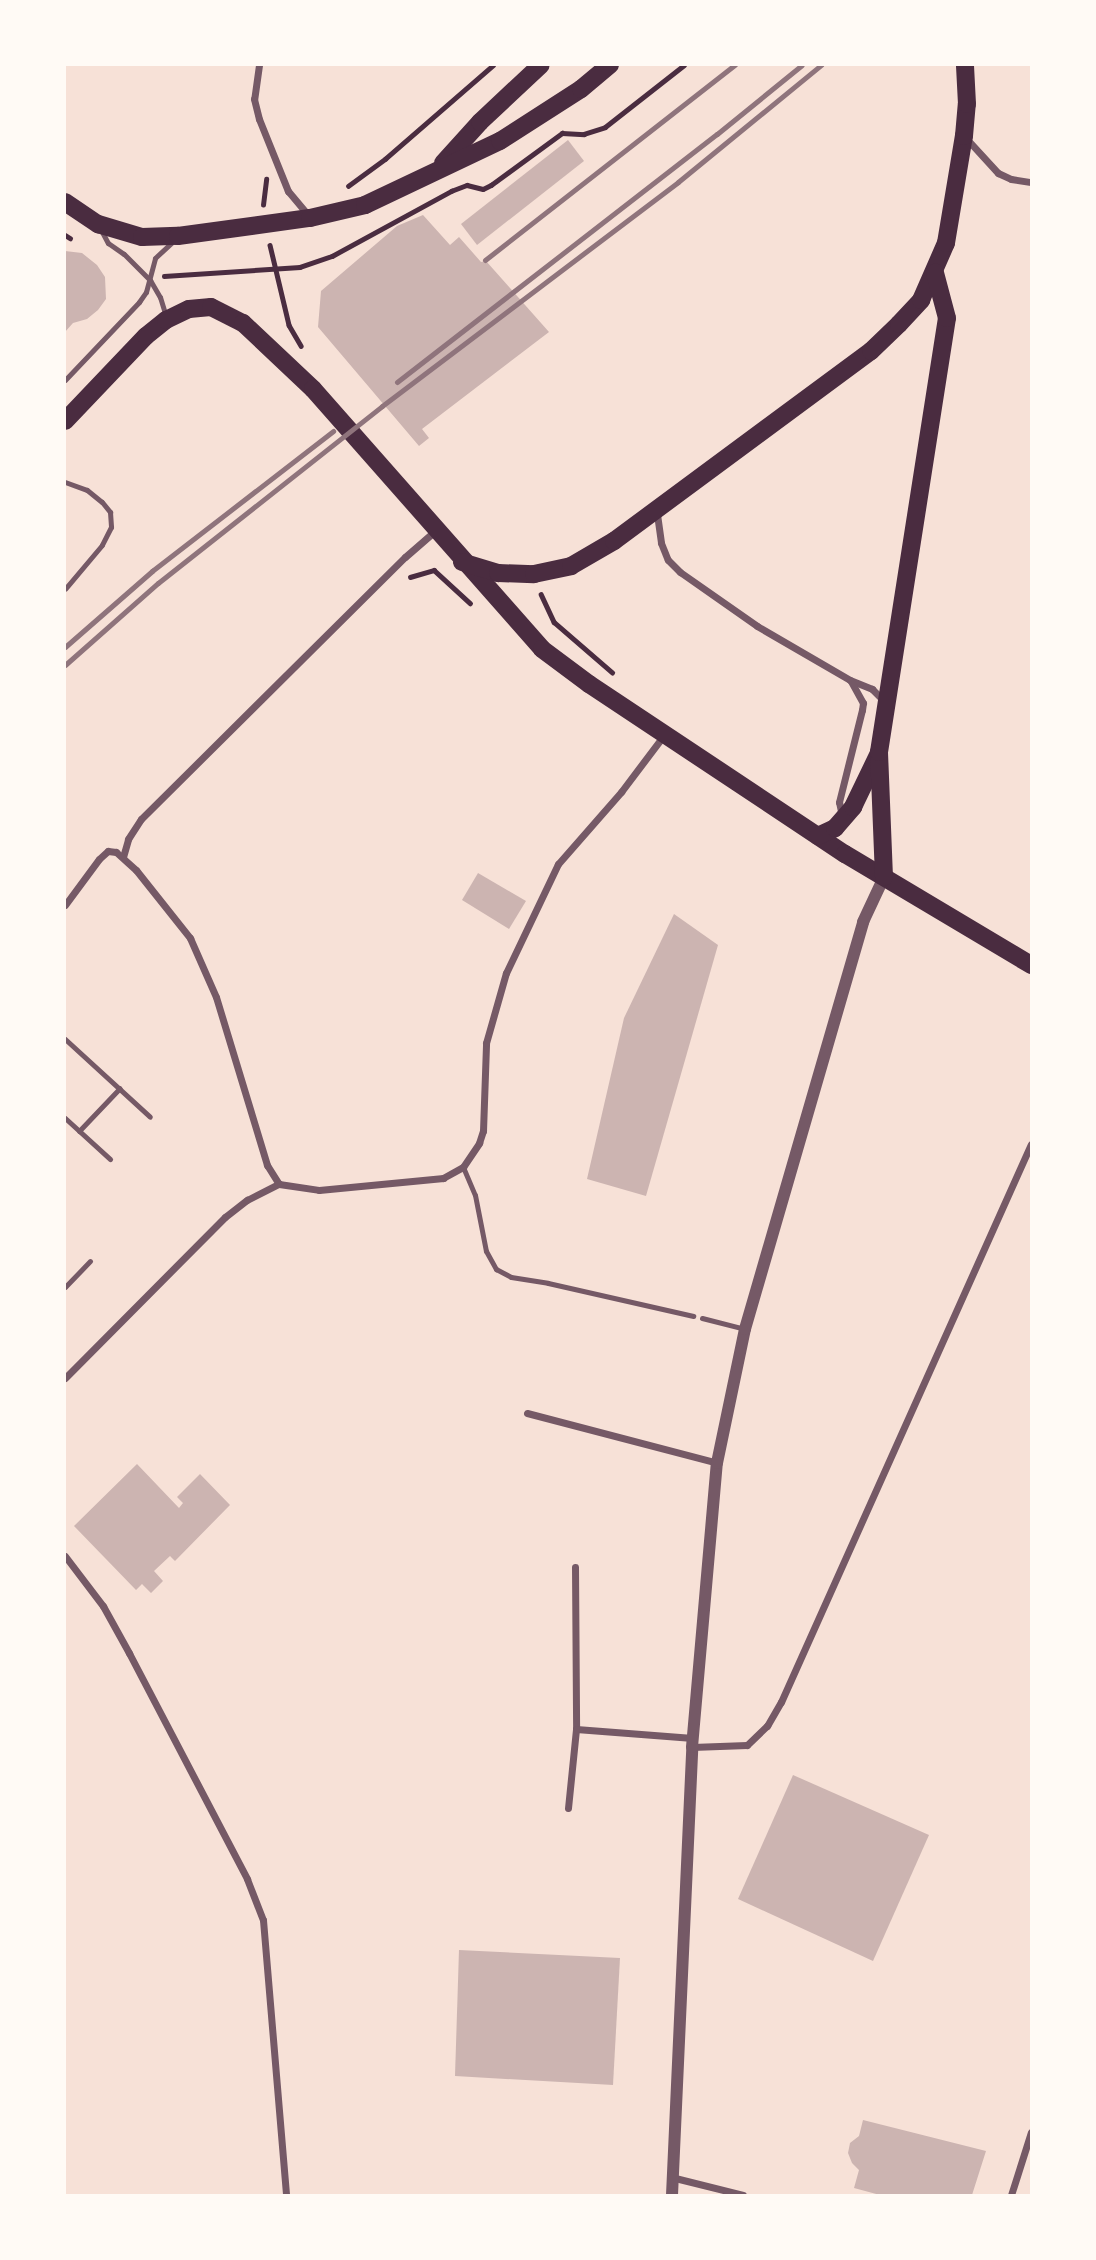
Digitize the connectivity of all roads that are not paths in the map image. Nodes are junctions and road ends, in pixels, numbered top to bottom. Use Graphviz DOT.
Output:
graph roads {
  1 [pos="259,65"];
  2 [pos="541,65"];
  3 [pos="610,65"];
  4 [pos="965,65"];
  5 [pos="964,136"];
  6 [pos="439,169"];
  7 [pos="1031,183"];
  8 [pos="65,202"];
  9 [pos="310,218"];
  10 [pos="98,223"];
  11 [pos="178,236"];
  12 [pos="935,273"];
  13 [pos="150,280"];
  14 [pos="166,320"];
  15 [pos="65,380"];
  16 [pos="65,421"];
  17 [pos="65,482"];
  18 [pos="657,509"];
  19 [pos="435,531"];
  20 [pos="462,562"];
  21 [pos="65,589"];
  22 [pos="850,680"];
  23 [pos="886,707"];
  24 [pos="665,735"];
  25 [pos="879,752"];
  26 [pos="844,819"];
  27 [pos="818,836"];
  28 [pos="123,857"];
  29 [pos="884,877"];
  30 [pos="65,905"];
  31 [pos="1031,965"];
  32 [pos="65,1039"];
  33 [pos="120,1088"];
  34 [pos="150,1117"];
  35 [pos="65,1118"];
  36 [pos="79,1131"];
  37 [pos="1031,1144"];
  38 [pos="110,1159"];
  39 [pos="463,1167"];
  40 [pos="279,1184"];
  41 [pos="90,1261"];
  42 [pos="65,1287"];
  43 [pos="693,1316"];
  44 [pos="702,1318"];
  45 [pos="745,1329"];
  46 [pos="65,1378"];
  47 [pos="527,1413"];
  48 [pos="717,1464"];
  49 [pos="65,1556"];
  50 [pos="575,1567"];
  51 [pos="576,1729"];
  52 [pos="693,1742"];
  53 [pos="568,1808"];
  54 [pos="1031,2132"];
  55 [pos="670,2177"];
  56 [pos="286,2195"];
  57 [pos="672,2195"];
  58 [pos="743,2195"];
  59 [pos="1011,2195"];
  1 -- 9 [label="street"];
  2 -- 6 [label="main road"];
  3 -- 6 [label="main road"];
  4 -- 5 [label="main road"];
  5 -- 7 [label="street"];
  5 -- 12 [label="main road"];
  6 -- 9 [label="main road"];
  8 -- 10 [label="main road"];
  9 -- 11 [label="main road"];
  10 -- 11 [label="main road"];
  10 -- 13 [label="lane"];
  11 -- 13 [label="lane"];
  12 -- 18 [label="main road"];
  12 -- 23 [label="main road"];
  13 -- 14 [label="lane"];
  13 -- 15 [label="lane"];
  14 -- 16 [label="main road"];
  14 -- 19 [label="main road"];
  17 -- 21 [label="lane"];
  18 -- 20 [label="main road"];
  18 -- 22 [label="street"];
  19 -- 20 [label="main road"];
  19 -- 28 [label="street"];
  20 -- 24 [label="main road"];
  22 -- 23 [label="street"];
  22 -- 26 [label="street"];
  23 -- 25 [label="main road"];
  24 -- 27 [label="main road"];
  24 -- 39 [label="street"];
  25 -- 26 [label="main road"];
  25 -- 29 [label="main road"];
  26 -- 27 [label="main road"];
  27 -- 29 [label="main road"];
  28 -- 30 [label="street"];
  28 -- 40 [label="street"];
  29 -- 31 [label="main road"];
  29 -- 45 [label="street"];
  32 -- 33 [label="lane"];
  33 -- 34 [label="lane"];
  33 -- 36 [label="lane"];
  35 -- 36 [label="lane"];
  36 -- 38 [label="lane"];
  37 -- 52 [label="street"];
  39 -- 40 [label="street"];
  39 -- 43 [label="lane"];
  40 -- 46 [label="street"];
  41 -- 42 [label="lane"];
  44 -- 45 [label="lane"];
  45 -- 48 [label="street"];
  47 -- 48 [label="street"];
  48 -- 52 [label="street"];
  49 -- 56 [label="street"];
  50 -- 51 [label="street"];
  51 -- 52 [label="street"];
  51 -- 53 [label="street"];
  52 -- 55 [label="street"];
  54 -- 59 [label="street"];
  55 -- 57 [label="street"];
  55 -- 58 [label="street"];
}
